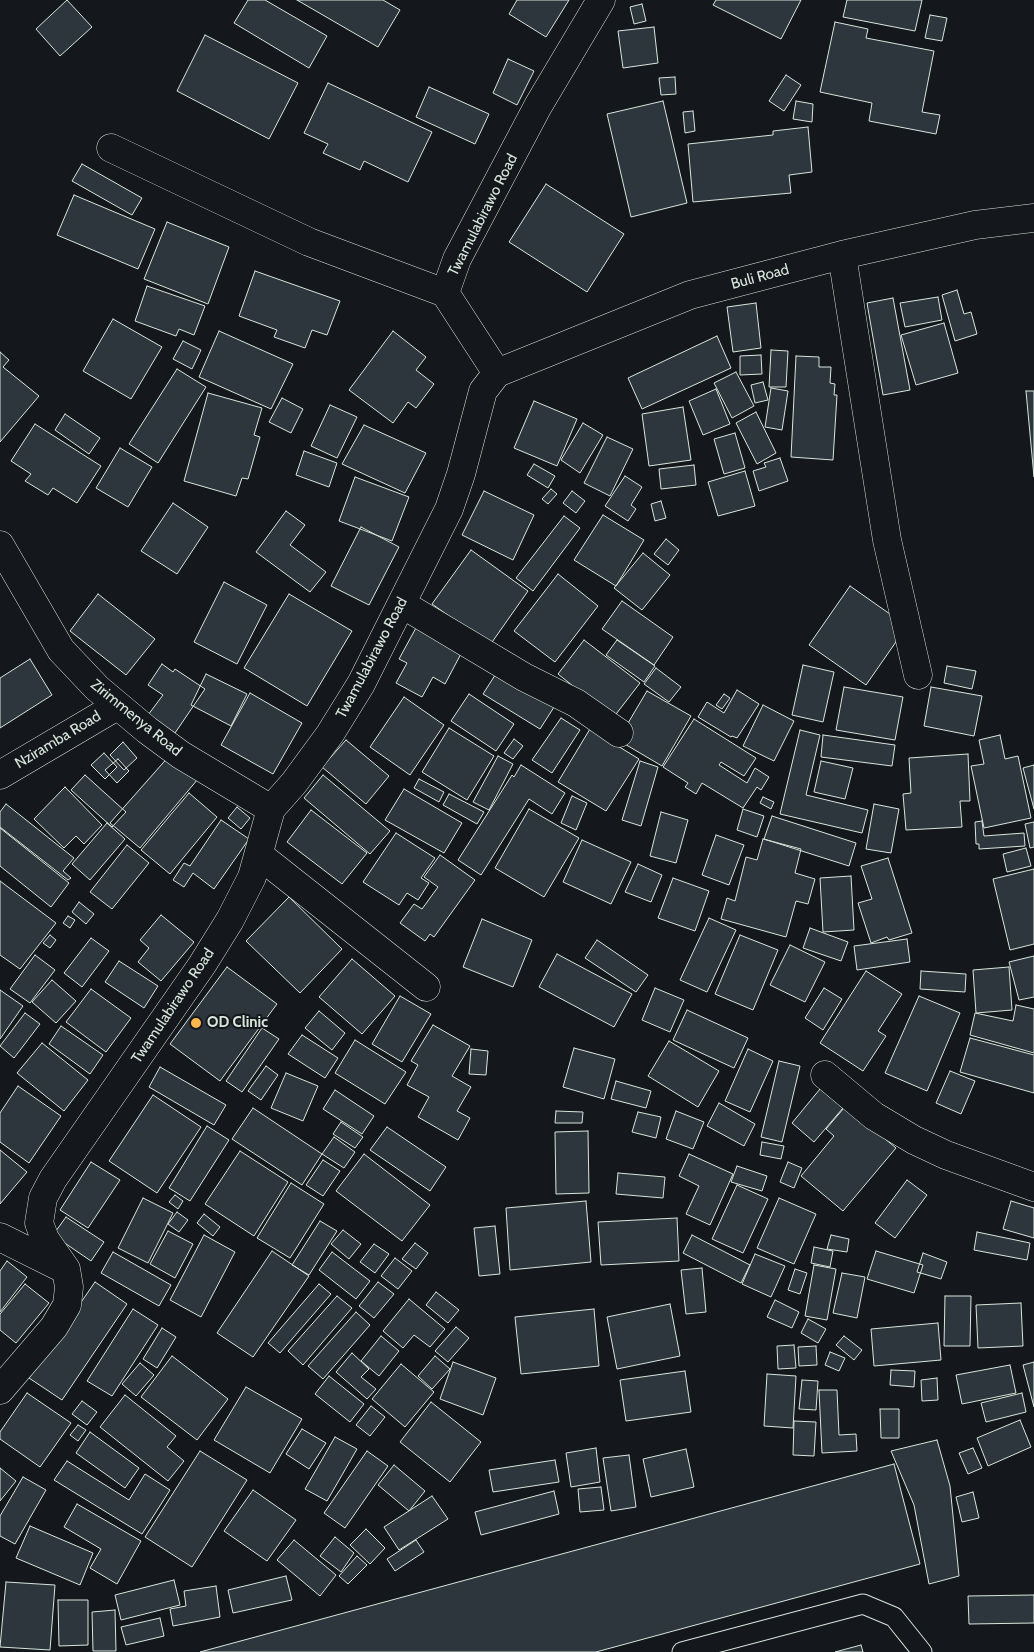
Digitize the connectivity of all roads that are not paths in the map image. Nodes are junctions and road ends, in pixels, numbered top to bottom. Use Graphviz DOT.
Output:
graph roads {
  1 [pos="601,0"];
  2 [pos="111,148"];
  3 [pos="1034,218"];
  4 [pos="842,255"];
  5 [pos="445,293"];
  6 [pos="496,374"];
  7 [pos="0,545"];
  8 [pos="402,604"];
  9 [pos="918,676"];
  10 [pos="116,706"];
  11 [pos="619,733"];
  12 [pos="0,775"];
  13 [pos="271,810"];
  14 [pos="259,855"];
  15 [pos="426,987"];
  16 [pos="825,1075"];
  17 [pos="1034,1186"];
  18 [pos="0,1236"];
  19 [pos="66,1269"];
  20 [pos="0,1390"];
  21 [pos="682,1652"];
  22 [pos="922,1652"];
  1 -- 5 [label="street, Twamulabirawo Road"];
  2 -- 5 [label="street"];
  3 -- 4 [label="street, Buli Road"];
  4 -- 6 [label="street, Buli Road"];
  4 -- 9 [label="street"];
  5 -- 6 [label="street, Twamulabirawo Road"];
  6 -- 8 [label="street, Twamulabirawo Road"];
  7 -- 10 [label="street, Zirimmenya Road"];
  8 -- 11 [label="street"];
  8 -- 13 [label="street, Twamulabirawo Road"];
  10 -- 12 [label="street, Nziramba Road"];
  10 -- 13 [label="street, Zirimmenya Road"];
  13 -- 14 [label="street, Twamulabirawo Road"];
  14 -- 15 [label="street"];
  14 -- 19 [label="street, Twamulabirawo Road"];
  16 -- 17 [label="street"];
  18 -- 19 [label="street"];
  19 -- 20 [label="street"];
  21 -- 22 [label="lane"];
}
